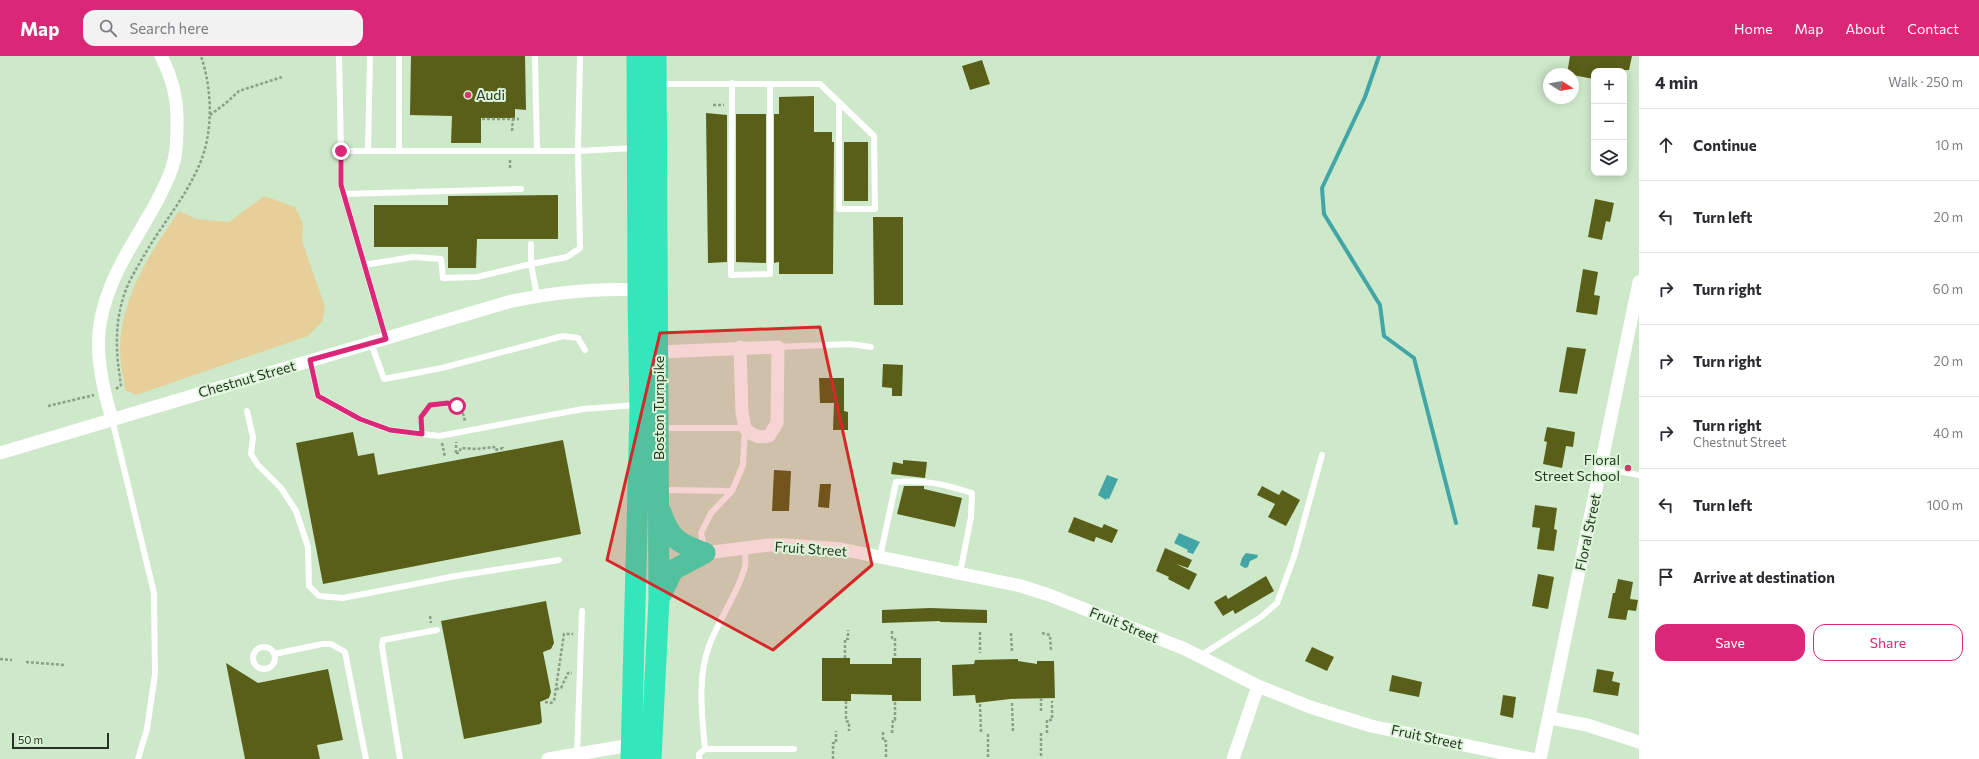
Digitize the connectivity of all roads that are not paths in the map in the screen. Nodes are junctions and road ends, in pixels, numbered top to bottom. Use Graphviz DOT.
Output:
graph roads {
  1 [pos="161,56"];
  2 [pos="340,56"];
  3 [pos="370,56"];
  4 [pos="399,56"];
  5 [pos="535,56"];
  6 [pos="580,56"];
  7 [pos="637,56"];
  8 [pos="656,56"];
  9 [pos="732,83"];
  10 [pos="656,84"];
  11 [pos="770,84"];
  12 [pos="839,102"];
  13 [pos="637,148"];
  14 [pos="341,151"];
  15 [pos="368,151"];
  16 [pos="399,151"];
  17 [pos="537,151"];
  18 [pos="578,151"];
  19 [pos="521,189"];
  20 [pos="344,194"];
  21 [pos="531,244"];
  22 [pos="531,264"];
  23 [pos="364,265"];
  24 [pos="1639,282"];
  25 [pos="638,290"];
  26 [pos="537,296"];
  27 [pos="386,339"];
  28 [pos="371,343"];
  29 [pos="740,347"];
  30 [pos="778,347"];
  31 [pos="871,347"];
  32 [pos="585,350"];
  33 [pos="659,352"];
  34 [pos="310,360"];
  35 [pos="640,404"];
  36 [pos="247,411"];
  37 [pos="112,419"];
  38 [pos="659,428"];
  39 [pos="745,428"];
  40 [pos="0,453"];
  41 [pos="1322,455"];
  42 [pos="1602,468"];
  43 [pos="1639,475"];
  44 [pos="732,491"];
  45 [pos="659,499"];
  46 [pos="745,549"];
  47 [pos="705,553"];
  48 [pos="880,557"];
  49 [pos="559,560"];
  50 [pos="960,573"];
  51 [pos="659,599"];
  52 [pos="582,611"];
  53 [pos="437,630"];
  54 [pos="274,654"];
  55 [pos="1199,657"];
  56 [pos="1258,686"];
  57 [pos="1550,718"];
  58 [pos="1639,742"];
  59 [pos="705,749"];
  60 [pos="794,750"];
  61 [pos="631,752"];
  62 [pos="576,757"];
  63 [pos="138,759"];
  64 [pos="366,759"];
  65 [pos="400,759"];
  66 [pos="548,759"];
  67 [pos="651,759"];
  68 [pos="699,759"];
  69 [pos="1233,759"];
  70 [pos="1532,759"];
  71 [pos="1540,759"];
  1 -- 37 [label="street"];
  2 -- 14 [label="lane"];
  3 -- 15 [label="lane"];
  4 -- 16 [label="lane"];
  5 -- 17 [label="lane"];
  6 -- 18 [label="lane"];
  7 -- 13 [label="highway, Boston Turnpike"];
  8 -- 10 [label="highway, Boston Turnpike"];
  9 -- 10 [label="lane"];
  9 -- 11 [label="lane"];
  9 -- 11 [label="lane"];
  10 -- 33 [label="highway, Boston Turnpike"];
  11 -- 12 [label="lane"];
  12 -- 12 [label="lane"];
  13 -- 18 [label="lane"];
  13 -- 25 [label="highway, Boston Turnpike"];
  14 -- 15 [label="lane"];
  14 -- 20 [label="lane"];
  15 -- 16 [label="lane"];
  16 -- 17 [label="lane"];
  17 -- 18 [label="lane"];
  18 -- 22 [label="lane"];
  19 -- 20 [label="lane"];
  20 -- 23 [label="lane"];
  21 -- 22 [label="lane"];
  22 -- 23 [label="lane"];
  22 -- 26 [label="lane"];
  23 -- 27 [label="lane"];
  24 -- 42 [label="street, Floral Street"];
  25 -- 26 [label="street, Chestnut Street"];
  25 -- 35 [label="highway, Boston Turnpike"];
  26 -- 27 [label="street, Chestnut Street"];
  27 -- 28 [label="street, Chestnut Street"];
  28 -- 32 [label="lane"];
  28 -- 34 [label="street, Chestnut Street"];
  29 -- 30 [label="street"];
  29 -- 33 [label="street"];
  29 -- 39 [label="street"];
  30 -- 31 [label="lane"];
  30 -- 39 [label="street"];
  33 -- 38 [label="highway, Boston Turnpike"];
  34 -- 35 [label="lane"];
  34 -- 37 [label="street, Chestnut Street"];
  35 -- 61 [label="highway, Boston Turnpike"];
  36 -- 49 [label="lane"];
  37 -- 40 [label="street, Chestnut Street"];
  37 -- 63 [label="lane"];
  38 -- 39 [label="lane"];
  38 -- 45 [label="highway, Boston Turnpike"];
  39 -- 44 [label="lane"];
  41 -- 55 [label="lane"];
  42 -- 43 [label="lane"];
  42 -- 57 [label="street, Floral Street"];
  44 -- 45 [label="lane"];
  44 -- 47 [label="lane"];
  45 -- 47 [label="highway"];
  45 -- 51 [label="highway, Boston Turnpike"];
  46 -- 47 [label="street, Fruit Street"];
  46 -- 48 [label="street, Fruit Street"];
  46 -- 59 [label="lane"];
  47 -- 51 [label="highway"];
  48 -- 50 [label="street, Fruit Street"];
  48 -- 50 [label="lane"];
  50 -- 55 [label="street, Fruit Street"];
  51 -- 67 [label="highway, Boston Turnpike"];
  52 -- 62 [label="lane"];
  53 -- 65 [label="lane"];
  54 -- 64 [label="lane"];
  55 -- 56 [label="street, Fruit Street"];
  56 -- 69 [label="street"];
  56 -- 70 [label="street, Fruit Street"];
  57 -- 58 [label="street"];
  57 -- 71 [label="street, Floral Street"];
  59 -- 60 [label="lane"];
  59 -- 68 [label="lane"];
  61 -- 62 [label="street"];
  62 -- 66 [label="street"];
}
